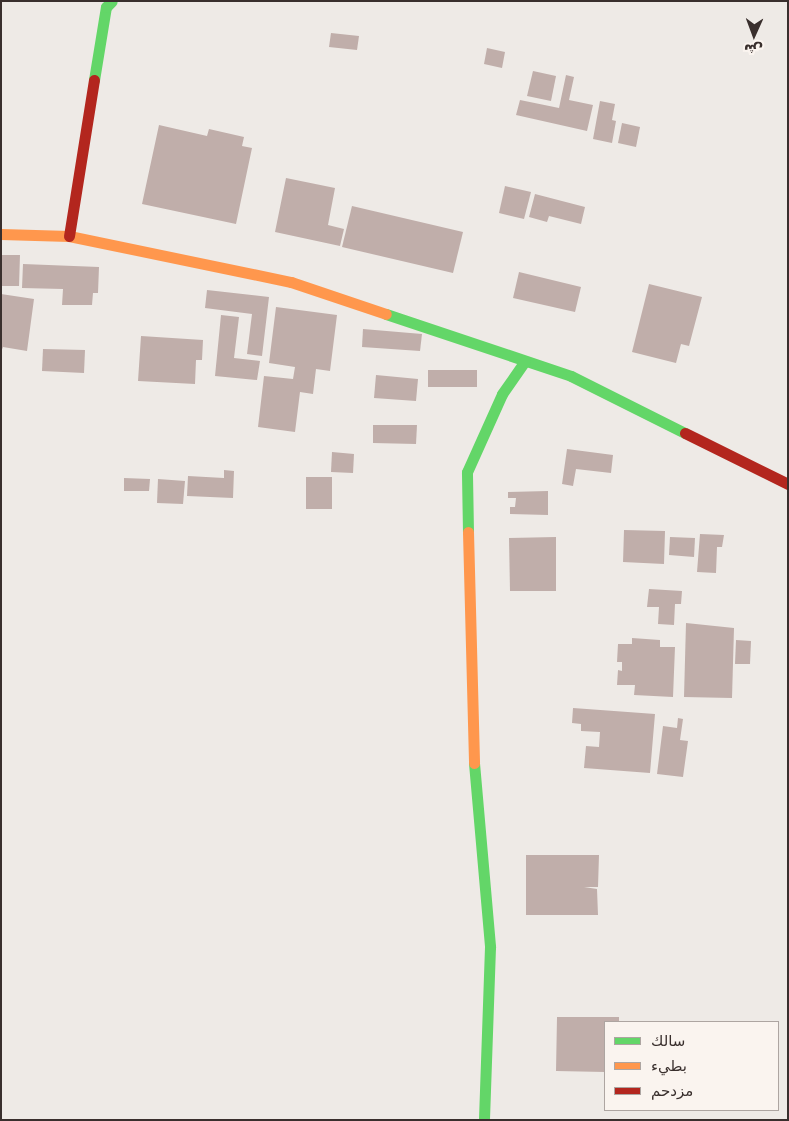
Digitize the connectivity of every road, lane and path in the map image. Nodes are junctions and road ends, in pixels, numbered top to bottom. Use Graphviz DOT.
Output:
graph roads {
  1 [pos="112,1"];
  2 [pos="1,234"];
  3 [pos="69,236"];
  4 [pos="525,361"];
  5 [pos="788,484"];
  6 [pos="484,1120"];
  1 -- 3 [label="street"];
  2 -- 3 [label="street"];
  3 -- 4 [label="street"];
  4 -- 5 [label="street"];
  4 -- 6 [label="street"];
}
